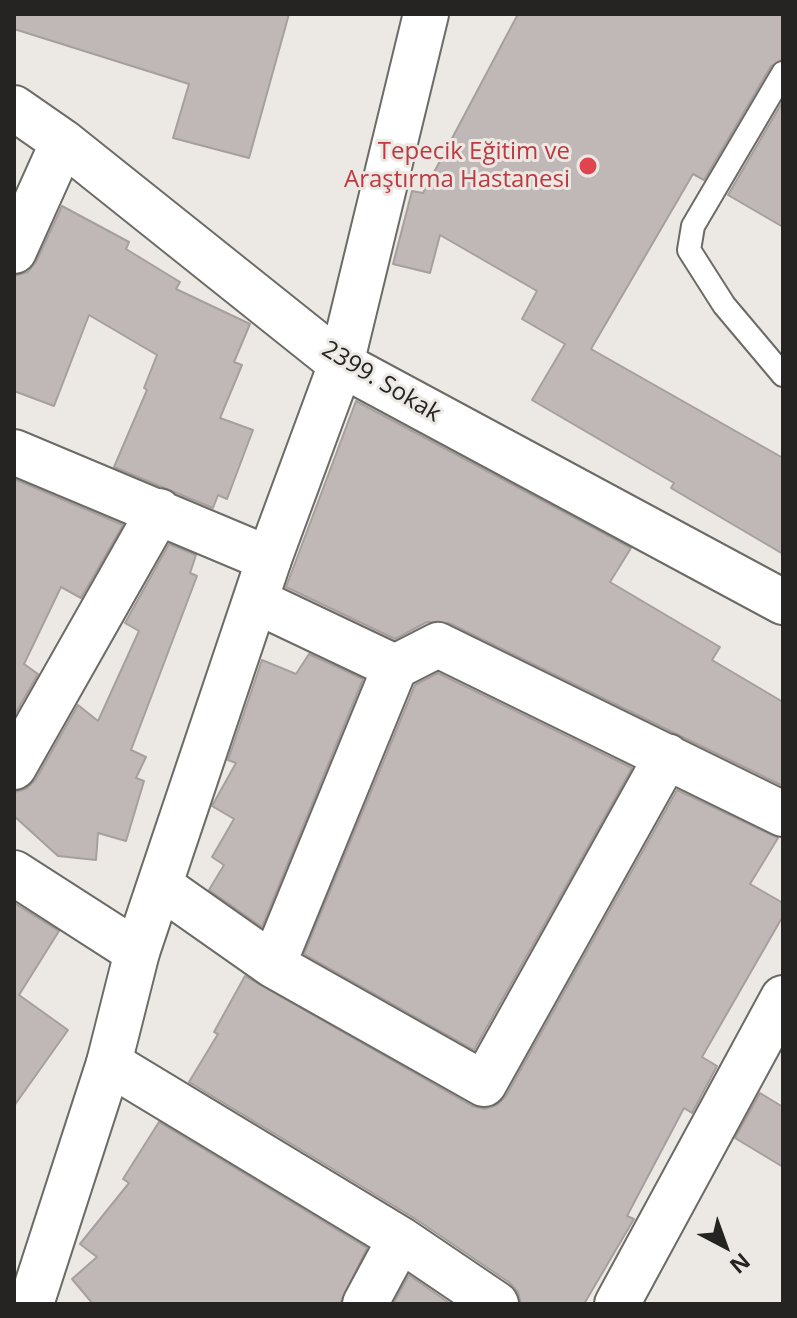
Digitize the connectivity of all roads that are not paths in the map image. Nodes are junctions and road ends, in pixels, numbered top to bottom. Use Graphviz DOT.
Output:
graph roads {
  1 [pos="426,14"];
  2 [pos="783,73"];
  3 [pos="14,108"];
  4 [pos="63,142"];
  5 [pos="14,251"];
  6 [pos="341,364"];
  7 [pos="783,375"];
  8 [pos="14,452"];
  9 [pos="159,511"];
  10 [pos="269,559"];
  11 [pos="256,601"];
  12 [pos="783,602"];
  13 [pos="395,667"];
  14 [pos="667,756"];
  15 [pos="14,767"];
  16 [pos="783,814"];
  17 [pos="14,873"];
  18 [pos="162,887"];
  19 [pos="137,952"];
  20 [pos="273,965"];
  21 [pos="783,998"];
  22 [pos="109,1063"];
  23 [pos="400,1239"];
  24 [pos="31,1304"];
  25 [pos="365,1304"];
  26 [pos="496,1304"];
  27 [pos="617,1304"];
  1 -- 6 [label="street"];
  2 -- 7 [label="lane"];
  3 -- 4 [label="street, 2399. Sokak"];
  4 -- 5 [label="street"];
  4 -- 6 [label="street, 2399. Sokak"];
  6 -- 10 [label="street"];
  6 -- 12 [label="street, 2399. Sokak"];
  8 -- 9 [label="street"];
  9 -- 10 [label="street"];
  9 -- 15 [label="street"];
  10 -- 11 [label="street"];
  11 -- 13 [label="street"];
  11 -- 18 [label="street"];
  13 -- 14 [label="street"];
  13 -- 20 [label="street"];
  14 -- 16 [label="street"];
  14 -- 20 [label="street"];
  17 -- 19 [label="street"];
  18 -- 19 [label="street"];
  18 -- 20 [label="street"];
  19 -- 22 [label="street"];
  21 -- 27 [label="street"];
  22 -- 23 [label="street"];
  22 -- 24 [label="street"];
  23 -- 25 [label="street"];
  23 -- 26 [label="street"];
}
